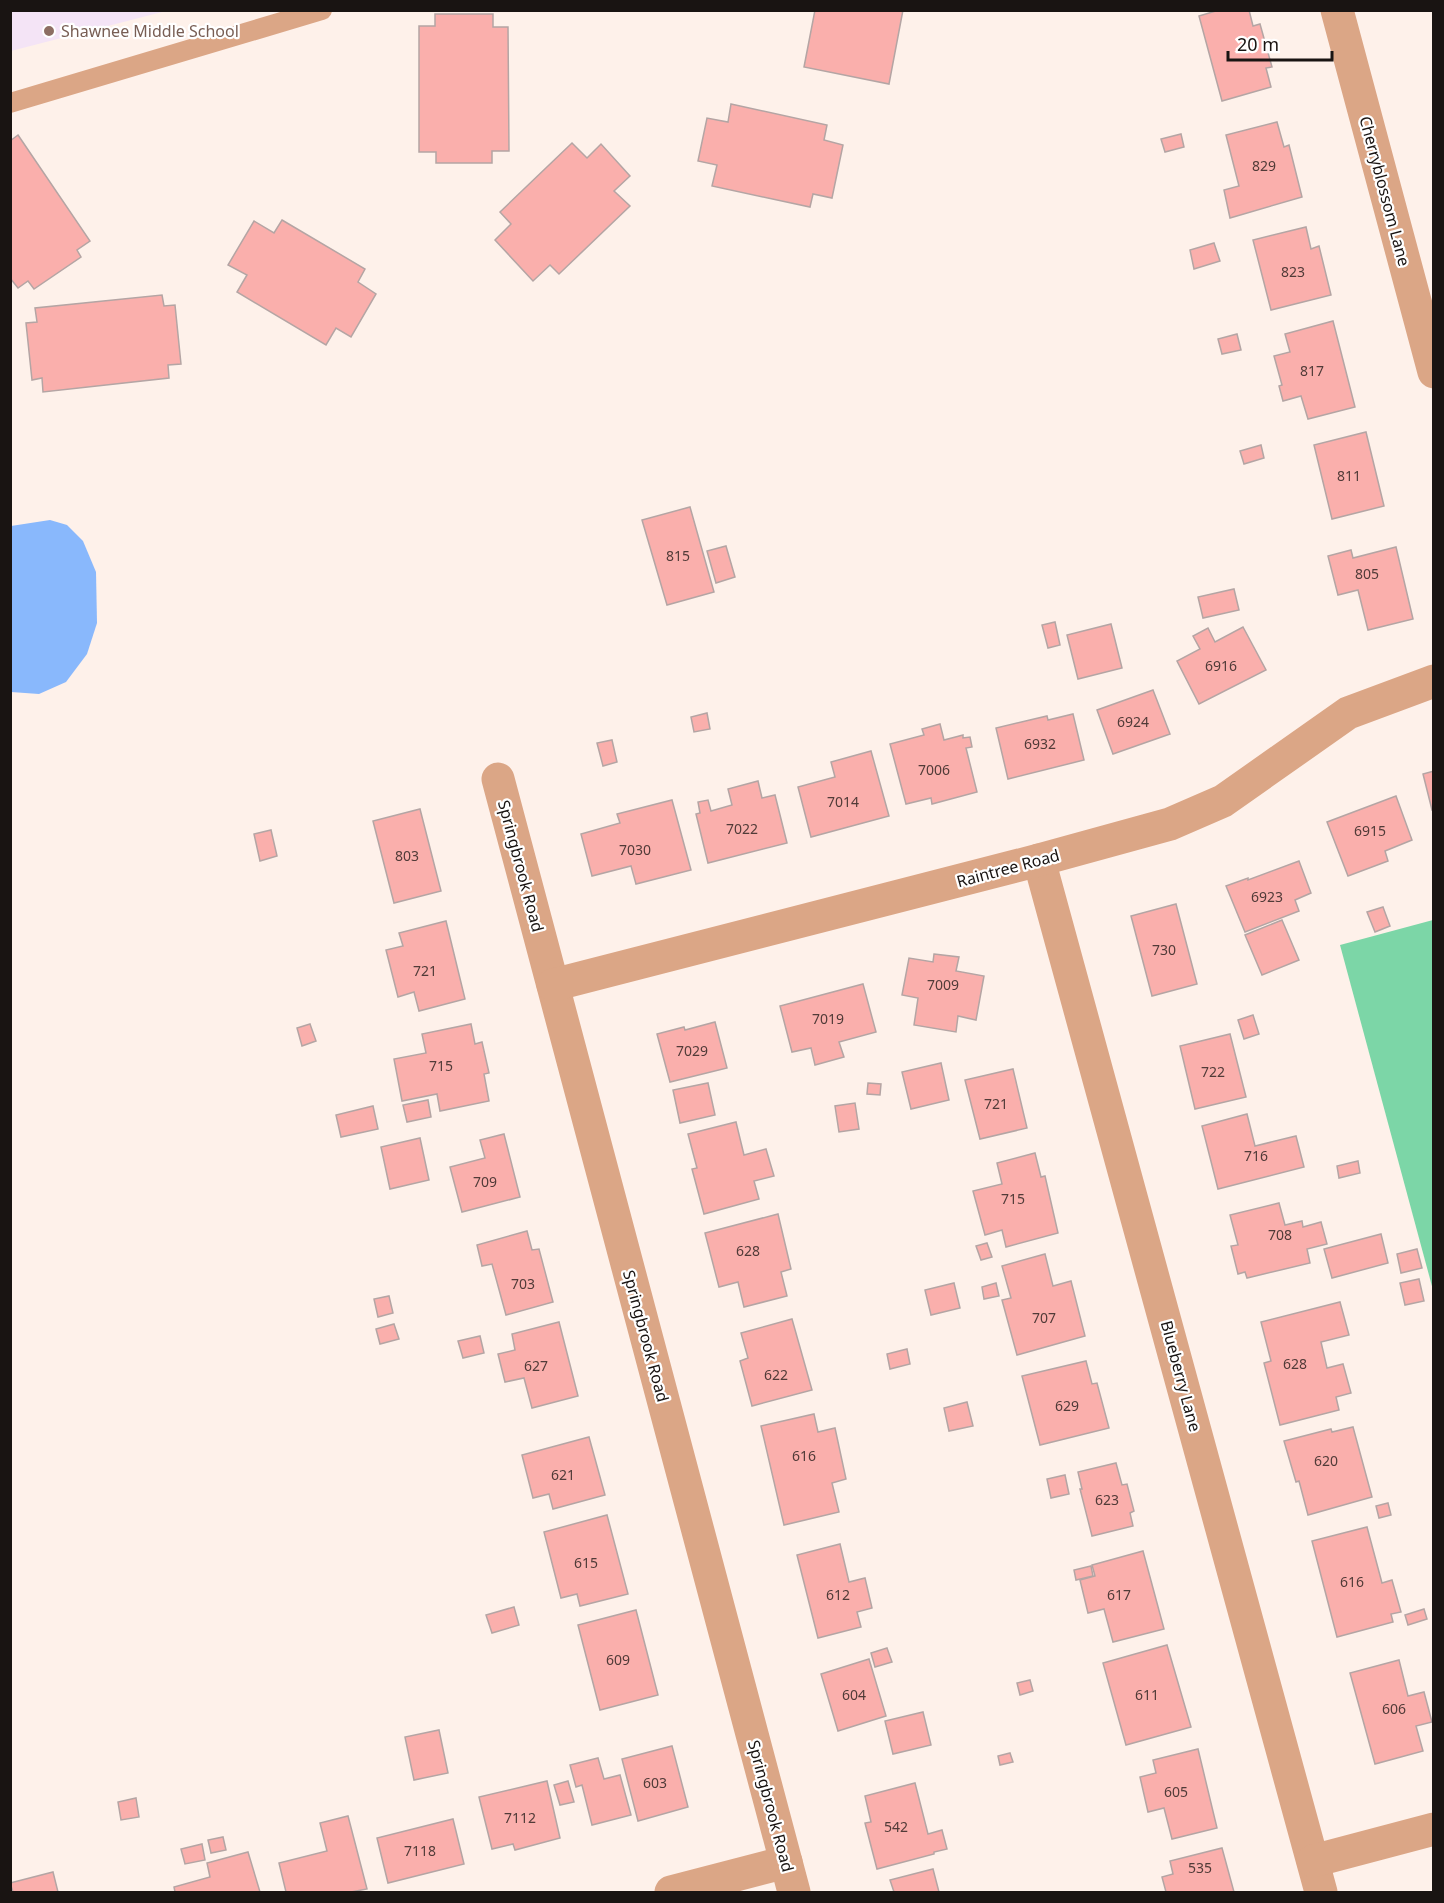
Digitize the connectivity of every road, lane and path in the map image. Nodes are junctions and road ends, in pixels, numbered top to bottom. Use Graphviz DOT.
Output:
graph roads {
  1 [pos="322,10"];
  2 [pos="1337,10"];
  3 [pos="10,103"];
  4 [pos="1434,372"];
  5 [pos="1434,681"];
  6 [pos="498,779"];
  7 [pos="1039,860"];
  8 [pos="553,985"];
  9 [pos="1434,1829"];
  10 [pos="1313,1861"];
  11 [pos="790,1877"];
  12 [pos="671,1893"];
  13 [pos="1321,1893"];
  1 -- 3 [label="lane"];
  2 -- 4 [label="street, Cherryblossom Lane"];
  5 -- 7 [label="street, Raintree Road"];
  6 -- 8 [label="street, Springbrook Road"];
  7 -- 8 [label="street, Raintree Road"];
  7 -- 10 [label="street, Blueberry Lane"];
  8 -- 11 [label="street, Springbrook Road"];
  9 -- 10 [label="street"];
  10 -- 13 [label="street, Blueberry Lane"];
  11 -- 12 [label="street"];
}
